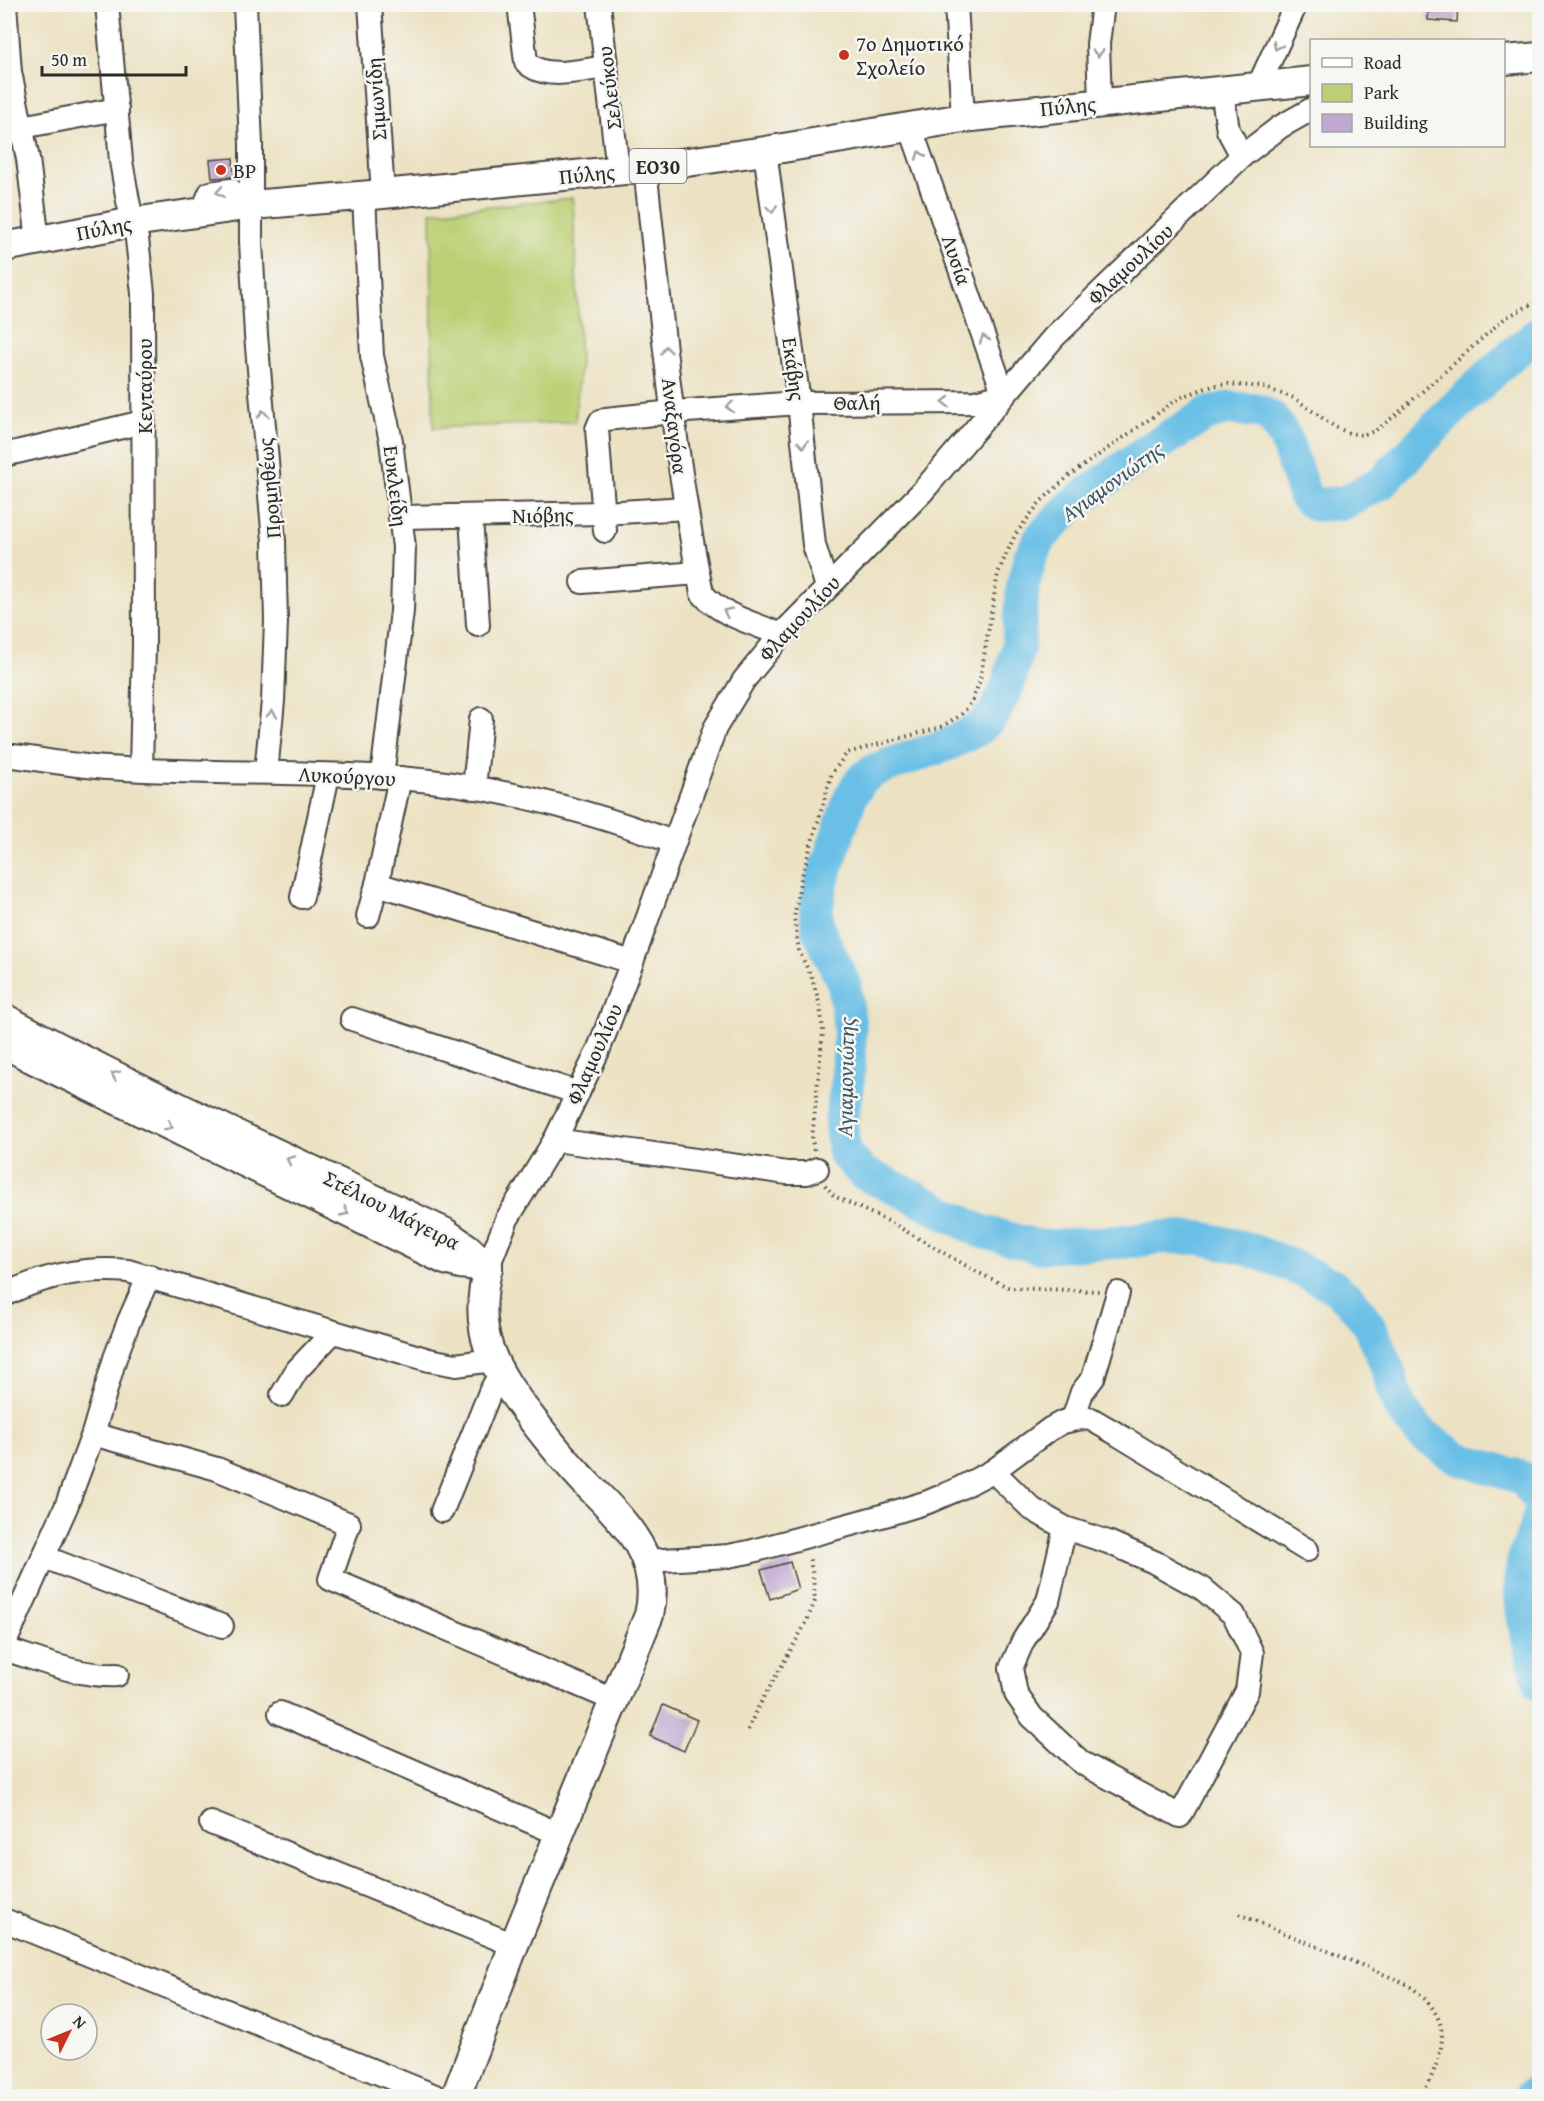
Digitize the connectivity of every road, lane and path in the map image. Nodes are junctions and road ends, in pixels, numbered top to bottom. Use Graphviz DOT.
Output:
graph roads {
  1 [pos="5,4"];
  2 [pos="107,4"];
  3 [pos="245,4"];
  4 [pos="370,4"];
  5 [pos="519,4"];
  6 [pos="599,4"];
  7 [pos="956,4"];
  8 [pos="1103,4"];
  9 [pos="1296,4"];
  10 [pos="6,41"];
  11 [pos="1539,57"];
  12 [pos="1505,60"];
  13 [pos="606,67"];
  14 [pos="1310,81"];
  15 [pos="1257,87"];
  16 [pos="1222,90"];
  17 [pos="1100,102"];
  18 [pos="117,109"];
  19 [pos="1310,110"];
  20 [pos="963,118"];
  21 [pos="910,126"];
  22 [pos="22,127"];
  23 [pos="765,151"];
  24 [pos="1242,156"];
  25 [pos="632,170"];
  26 [pos="374,195"];
  27 [pos="247,206"];
  28 [pos="133,222"];
  29 [pos="38,241"];
  30 [pos="4,247"];
  31 [pos="1539,300"];
  32 [pos="1004,395"];
  33 [pos="799,403"];
  34 [pos="673,411"];
  35 [pos="143,422"];
  36 [pos="4,455"];
  37 [pos="686,508"];
  38 [pos="400,517"];
  39 [pos="471,517"];
  40 [pos="604,522"];
  41 [pos="698,573"];
  42 [pos="582,582"];
  43 [pos="827,587"];
  44 [pos="478,624"];
  45 [pos="781,635"];
  46 [pos="481,719"];
  47 [pos="13,756"];
  48 [pos="141,770"];
  49 [pos="266,772"];
  50 [pos="328,775"];
  51 [pos="391,778"];
  52 [pos="474,788"];
  53 [pos="673,842"];
  54 [pos="377,884"];
  55 [pos="302,897"];
  56 [pos="368,916"];
  57 [pos="632,962"];
  58 [pos="4,1018"];
  59 [pos="351,1019"];
  60 [pos="4,1043"];
  61 [pos="578,1093"];
  62 [pos="555,1140"];
  63 [pos="817,1169"];
  64 [pos="488,1267"];
  65 [pos="149,1276"];
  66 [pos="1118,1293"];
  67 [pos="4,1295"];
  68 [pos="333,1332"];
  69 [pos="496,1367"];
  70 [pos="282,1395"];
  71 [pos="1073,1419"];
  72 [pos="93,1434"];
  73 [pos="993,1471"];
  74 [pos="442,1511"];
  75 [pos="1065,1528"];
  76 [pos="805,1538"];
  77 [pos="1307,1550"];
  78 [pos="44,1557"];
  79 [pos="647,1561"];
  80 [pos="222,1626"];
  81 [pos="4,1647"];
  82 [pos="117,1675"];
  83 [pos="614,1700"];
  84 [pos="280,1713"];
  85 [pos="747,1730"];
  86 [pos="211,1822"];
  87 [pos="559,1834"];
  88 [pos="1239,1914"];
  89 [pos="4,1920"];
  90 [pos="514,1945"];
  91 [pos="435,2097"];
  92 [pos="456,2097"];
  93 [pos="1422,2097"];
  1 -- 10 [label="street"];
  2 -- 18 [label="street, Κενταύρου"];
  3 -- 27 [label="street, Προμηθέως"];
  4 -- 26 [label="street, Σιμωνίδη"];
  5 -- 13 [label="street"];
  6 -- 13 [label="street, Σελεύκου"];
  7 -- 20 [label="street"];
  8 -- 17 [label="street, one-way"];
  9 -- 15 [label="street, one-way"];
  10 -- 22 [label="street"];
  11 -- 12 [label="main road"];
  13 -- 25 [label="street, Σελεύκου"];
  14 -- 15 [label="main road, Πύλης / ΕΟ30"];
  15 -- 16 [label="main road, Πύλης / ΕΟ30"];
  16 -- 17 [label="main road, Πύλης / ΕΟ30"];
  16 -- 24 [label="street"];
  17 -- 20 [label="main road, Πύλης / ΕΟ30"];
  18 -- 22 [label="street"];
  18 -- 28 [label="street, Κενταύρου"];
  19 -- 24 [label="street, Φλαμουλίου"];
  20 -- 21 [label="main road, Πύλης / ΕΟ30"];
  21 -- 23 [label="main road, Πύλης / ΕΟ30"];
  32 -- 21 [label="street, Λυσία, one-way"];
  22 -- 29 [label="street"];
  23 -- 25 [label="main road, Πύλης / ΕΟ30"];
  23 -- 33 [label="street, Εκάβης, one-way"];
  24 -- 32 [label="street, Φλαμουλίου"];
  25 -- 26 [label="main road, Πύλης / ΕΟ30"];
  34 -- 25 [label="street, Αναξαγόρα, one-way"];
  26 -- 27 [label="main road, Πύλης / ΕΟ30"];
  26 -- 38 [label="street, Ευκλείδη"];
  27 -- 28 [label="main road, Πύλης / ΕΟ30"];
  49 -- 27 [label="street, Προμηθέως, one-way"];
  28 -- 29 [label="main road, Πύλης / ΕΟ30"];
  28 -- 35 [label="street, Κενταύρου"];
  29 -- 30 [label="main road, Πύλης / ΕΟ30"];
  31 -- 63 [label="path"];
  32 -- 33 [label="street, Θαλή, one-way"];
  32 -- 43 [label="street, Φλαμουλίου"];
  33 -- 34 [label="street, Θαλή, one-way"];
  33 -- 43 [label="street, Εκάβης, one-way"];
  34 -- 37 [label="street, Αναξαγόρα"];
  34 -- 40 [label="street, Θαλή"];
  35 -- 36 [label="street"];
  35 -- 48 [label="street, Κενταύρου"];
  37 -- 40 [label="street, Νιόβης"];
  37 -- 41 [label="street, Αναξαγόρα"];
  38 -- 39 [label="street, Νιόβης"];
  38 -- 51 [label="street, Ευκλείδη"];
  39 -- 40 [label="street, Νιόβης"];
  39 -- 44 [label="street"];
  41 -- 42 [label="street"];
  45 -- 41 [label="street, Αναξαγόρα, one-way"];
  43 -- 45 [label="street, Φλαμουλίου"];
  45 -- 53 [label="street, Φλαμουλίου"];
  46 -- 52 [label="street"];
  47 -- 48 [label="street, Λυκούργου"];
  48 -- 49 [label="street, Λυκούργου"];
  49 -- 50 [label="street, Λυκούργου"];
  50 -- 51 [label="street, Λυκούργου"];
  50 -- 55 [label="street"];
  51 -- 52 [label="street, Λυκούργου"];
  51 -- 54 [label="street, Ευκλείδη"];
  52 -- 53 [label="street, Λυκούργου"];
  53 -- 57 [label="street, Φλαμουλίου"];
  54 -- 56 [label="street, Ευκλείδη"];
  54 -- 57 [label="street"];
  57 -- 61 [label="street, Φλαμουλίου"];
  64 -- 58 [label="main road, Στέλιου Μάγειρα, one-way"];
  59 -- 61 [label="street"];
  60 -- 64 [label="main road, Στέλιου Μάγειρα, one-way"];
  61 -- 62 [label="street, Φλαμουλίου"];
  62 -- 63 [label="street"];
  62 -- 64 [label="street, Φλαμουλίου"];
  63 -- 66 [label="path"];
  64 -- 69 [label="main road"];
  65 -- 67 [label="street"];
  65 -- 68 [label="street"];
  65 -- 72 [label="street"];
  66 -- 71 [label="street"];
  68 -- 69 [label="street"];
  68 -- 70 [label="street"];
  69 -- 74 [label="street"];
  69 -- 79 [label="main road"];
  71 -- 73 [label="street"];
  71 -- 77 [label="street"];
  72 -- 78 [label="street"];
  72 -- 83 [label="street"];
  73 -- 75 [label="street"];
  73 -- 76 [label="street"];
  75 -- 75 [label="street"];
  76 -- 79 [label="street"];
  76 -- 85 [label="path"];
  78 -- 80 [label="street"];
  78 -- 81 [label="street"];
  79 -- 83 [label="main road"];
  81 -- 82 [label="street"];
  83 -- 87 [label="main road"];
  84 -- 87 [label="street"];
  86 -- 90 [label="street"];
  87 -- 90 [label="main road"];
  88 -- 93 [label="path"];
  89 -- 91 [label="street"];
  90 -- 92 [label="main road"];
}
